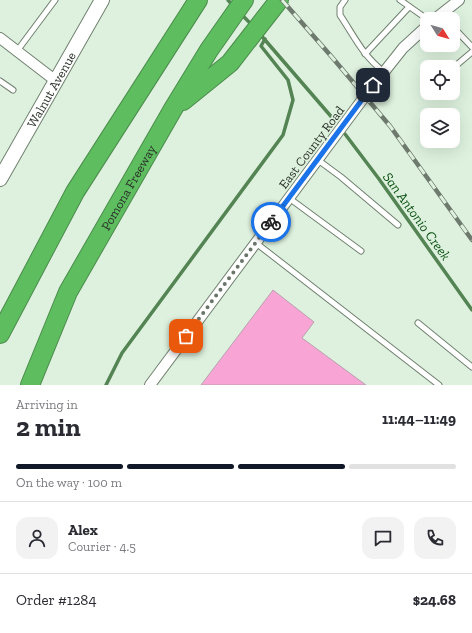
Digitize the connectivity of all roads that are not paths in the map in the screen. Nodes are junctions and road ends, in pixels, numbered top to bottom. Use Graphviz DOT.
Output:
graph roads {
  1 [pos="55,0"];
  2 [pos="102,0"];
  3 [pos="187,0"];
  4 [pos="198,0"];
  5 [pos="244,0"];
  6 [pos="279,0"];
  7 [pos="345,0"];
  8 [pos="400,0"];
  9 [pos="459,0"];
  10 [pos="409,7"];
  11 [pos="446,12"];
  12 [pos="420,14"];
  13 [pos="181,25"];
  14 [pos="420,33"];
  15 [pos="460,34"];
  16 [pos="0,38"];
  17 [pos="472,47"];
  18 [pos="17,51"];
  19 [pos="472,52"];
  20 [pos="365,54"];
  21 [pos="460,62"];
  22 [pos="384,72"];
  23 [pos="0,81"];
  24 [pos="56,81"];
  25 [pos="13,90"];
  26 [pos="173,109"];
  27 [pos="318,160"];
  28 [pos="0,179"];
  29 [pos="289,198"];
  30 [pos="398,225"];
  31 [pos="256,243"];
  32 [pos="361,251"];
  33 [pos="418,323"];
  34 [pos="0,334"];
  35 [pos="472,367"];
  36 [pos="30,385"];
  37 [pos="150,385"];
  38 [pos="439,385"];
  1 -- 18 [label="lane"];
  2 -- 24 [label="street, Walnut Avenue"];
  3 -- 13 [label="highway"];
  4 -- 13 [label="highway"];
  5 -- 26 [label="highway, Pomona Freeway"];
  6 -- 26 [label="highway"];
  7 -- 20 [label="lane"];
  8 -- 10 [label="lane"];
  9 -- 11 [label="street"];
  10 -- 12 [label="lane"];
  10 -- 20 [label="lane"];
  13 -- 34 [label="highway"];
  14 -- 22 [label="street, East County Road"];
  15 -- 17 [label="lane"];
  16 -- 18 [label="street"];
  18 -- 24 [label="street"];
  19 -- 21 [label="lane"];
  20 -- 22 [label="lane"];
  22 -- 27 [label="street, East County Road"];
  23 -- 25 [label="lane"];
  24 -- 28 [label="street, Walnut Avenue"];
  26 -- 36 [label="highway, Pomona Freeway"];
  27 -- 29 [label="street, East County Road"];
  27 -- 30 [label="lane"];
  29 -- 31 [label="street, East County Road"];
  29 -- 32 [label="lane"];
  31 -- 37 [label="street, East County Road"];
  31 -- 38 [label="lane"];
  33 -- 35 [label="lane"];
}
